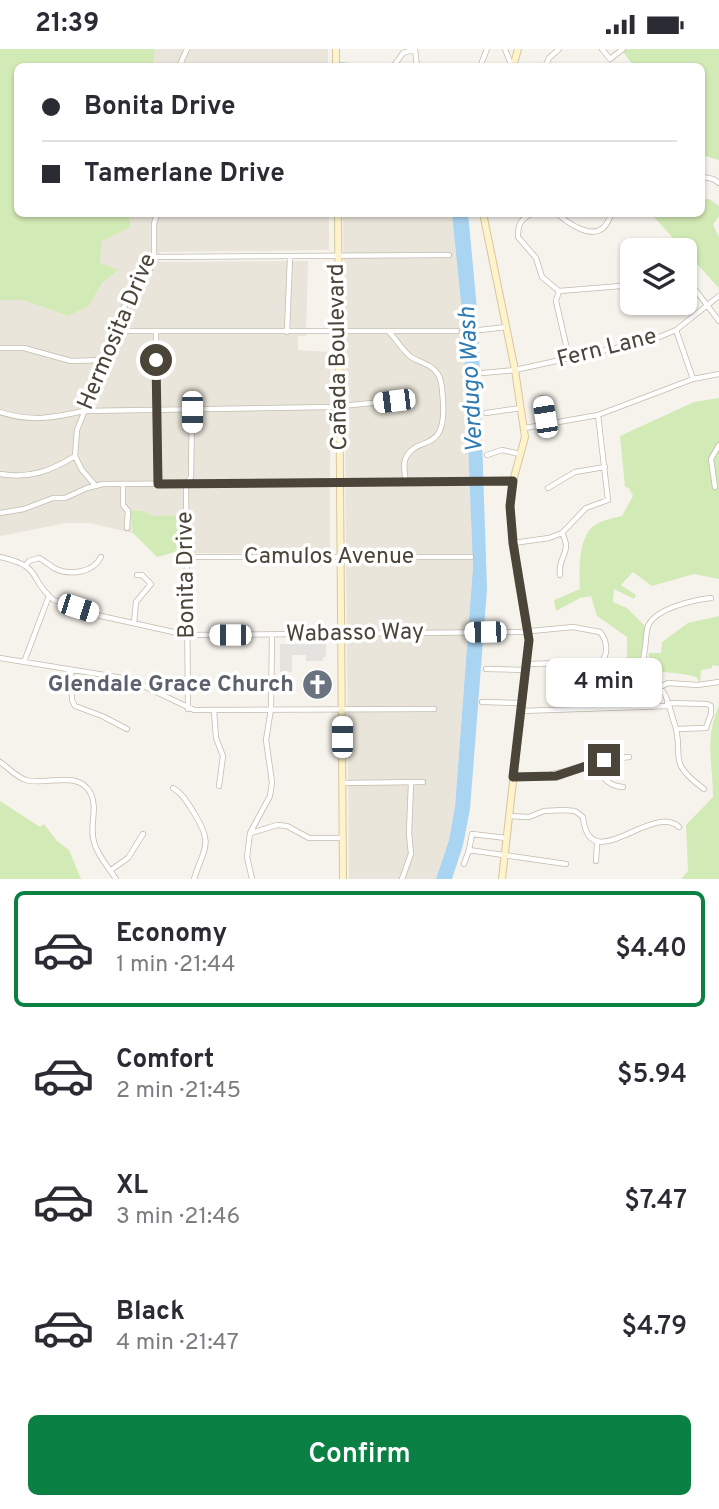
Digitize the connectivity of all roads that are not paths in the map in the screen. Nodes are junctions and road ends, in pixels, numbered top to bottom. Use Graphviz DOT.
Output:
graph roads {
  1 [pos="415,49"];
  2 [pos="559,49"];
  3 [pos="602,49"];
  4 [pos="622,49"];
  5 [pos="396,63"];
  6 [pos="547,63"];
  7 [pos="156,217"];
  8 [pos="338,217"];
  9 [pos="484,217"];
  10 [pos="526,217"];
  11 [pos="561,217"];
  12 [pos="610,217"];
  13 [pos="449,255"];
  14 [pos="338,256"];
  15 [pos="154,257"];
  16 [pos="290,258"];
  17 [pos="620,286"];
  18 [pos="559,291"];
  19 [pos="697,292"];
  20 [pos="719,296"];
  21 [pos="707,306"];
  22 [pos="719,320"];
  23 [pos="506,327"];
  24 [pos="480,330"];
  25 [pos="676,330"];
  26 [pos="117,331"];
  27 [pos="457,331"];
  28 [pos="287,332"];
  29 [pos="339,332"];
  30 [pos="389,332"];
  31 [pos="156,333"];
  32 [pos="0,348"];
  33 [pos="569,358"];
  34 [pos="104,360"];
  35 [pos="515,370"];
  36 [pos="483,373"];
  37 [pos="719,374"];
  38 [pos="693,379"];
  39 [pos="542,397"];
  40 [pos="413,399"];
  41 [pos="340,405"];
  42 [pos="522,408"];
  43 [pos="156,409"];
  44 [pos="192,409"];
  45 [pos="83,411"];
  46 [pos="0,412"];
  47 [pos="486,413"];
  48 [pos="598,415"];
  49 [pos="546,425"];
  50 [pos="525,428"];
  51 [pos="719,445"];
  52 [pos="522,454"];
  53 [pos="487,455"];
  54 [pos="75,456"];
  55 [pos="605,467"];
  56 [pos="0,474"];
  57 [pos="513,481"];
  58 [pos="340,482"];
  59 [pos="405,482"];
  60 [pos="123,484"];
  61 [pos="158,484"];
  62 [pos="186,484"];
  63 [pos="95,485"];
  64 [pos="715,487"];
  65 [pos="548,488"];
  66 [pos="0,513"];
  67 [pos="127,529"];
  68 [pos="562,533"];
  69 [pos="513,543"];
  70 [pos="0,557"];
  71 [pos="101,557"];
  72 [pos="187,557"];
  73 [pos="471,557"];
  74 [pos="341,558"];
  75 [pos="26,565"];
  76 [pos="137,575"];
  77 [pos="560,575"];
  78 [pos="49,596"];
  79 [pos="711,598"];
  80 [pos="134,623"];
  81 [pos="529,632"];
  82 [pos="341,634"];
  83 [pos="187,635"];
  84 [pos="272,635"];
  85 [pos="0,658"];
  86 [pos="24,662"];
  87 [pos="526,667"];
  88 [pos="486,669"];
  89 [pos="71,671"];
  90 [pos="719,682"];
  91 [pos="660,687"];
  92 [pos="482,702"];
  93 [pos="668,705"];
  94 [pos="522,707"];
  95 [pos="188,709"];
  96 [pos="271,709"];
  97 [pos="342,709"];
  98 [pos="434,709"];
  99 [pos="214,711"];
  100 [pos="127,729"];
  101 [pos="677,729"];
  102 [pos="629,757"];
  103 [pos="0,762"];
  104 [pos="596,762"];
  105 [pos="513,777"];
  106 [pos="423,782"];
  107 [pos="342,783"];
  108 [pos="411,783"];
  109 [pos="219,786"];
  110 [pos="623,787"];
  111 [pos="173,788"];
  112 [pos="704,789"];
  113 [pos="508,816"];
  114 [pos="679,827"];
  115 [pos="250,833"];
  116 [pos="143,834"];
  117 [pos="343,838"];
  118 [pos="506,838"];
  119 [pos="597,844"];
  120 [pos="468,851"];
  121 [pos="504,856"];
  122 [pos="596,861"];
  123 [pos="464,864"];
  124 [pos="566,864"];
  125 [pos="111,870"];
  126 [pos="116,879"];
  127 [pos="194,879"];
  128 [pos="252,879"];
  129 [pos="343,879"];
  130 [pos="402,879"];
  131 [pos="502,879"];
  1 -- 5 [label="street"];
  2 -- 6 [label="street"];
  3 -- 4 [label="street"];
  7 -- 15 [label="street, Hermosita Drive"];
  8 -- 14 [label="main road, Cañada Boulevard"];
  9 -- 23 [label="main road"];
  10 -- 18 [label="street"];
  11 -- 12 [label="street"];
  13 -- 14 [label="street"];
  14 -- 16 [label="street"];
  14 -- 29 [label="main road, Cañada Boulevard"];
  15 -- 16 [label="street"];
  15 -- 26 [label="street, Hermosita Drive"];
  16 -- 28 [label="street"];
  17 -- 18 [label="street"];
  18 -- 33 [label="street"];
  19 -- 21 [label="street"];
  20 -- 21 [label="street, Fern Lane"];
  21 -- 22 [label="street"];
  21 -- 25 [label="street, Fern Lane"];
  23 -- 24 [label="street"];
  23 -- 35 [label="main road"];
  25 -- 33 [label="street, Fern Lane"];
  25 -- 38 [label="street"];
  26 -- 31 [label="street"];
  26 -- 34 [label="street, Hermosita Drive"];
  27 -- 30 [label="street"];
  28 -- 29 [label="street"];
  28 -- 31 [label="street"];
  29 -- 30 [label="street"];
  29 -- 41 [label="main road, Cañada Boulevard"];
  30 -- 59 [label="street"];
  31 -- 43 [label="street, Bonita Drive"];
  32 -- 34 [label="street"];
  33 -- 35 [label="street, Fern Lane"];
  34 -- 45 [label="street, Hermosita Drive"];
  35 -- 36 [label="street, Fern Lane"];
  35 -- 42 [label="main road"];
  37 -- 38 [label="street"];
  38 -- 48 [label="street"];
  39 -- 49 [label="street"];
  40 -- 41 [label="street"];
  41 -- 44 [label="street"];
  41 -- 58 [label="main road, Cañada Boulevard"];
  42 -- 47 [label="street"];
  42 -- 50 [label="main road"];
  43 -- 44 [label="street"];
  43 -- 45 [label="street"];
  43 -- 61 [label="street, Bonita Drive"];
  44 -- 62 [label="street, Bonita Drive"];
  45 -- 46 [label="street"];
  45 -- 54 [label="street, Hermosita Drive"];
  48 -- 49 [label="street"];
  48 -- 55 [label="street"];
  49 -- 50 [label="street"];
  50 -- 52 [label="main road"];
  51 -- 64 [label="street"];
  52 -- 53 [label="street"];
  52 -- 57 [label="main road"];
  54 -- 56 [label="street"];
  54 -- 63 [label="street"];
  55 -- 65 [label="street"];
  55 -- 68 [label="street"];
  57 -- 59 [label="street"];
  57 -- 69 [label="main road"];
  58 -- 59 [label="street"];
  58 -- 62 [label="street"];
  58 -- 74 [label="main road, Cañada Boulevard"];
  60 -- 61 [label="street"];
  60 -- 63 [label="street"];
  60 -- 67 [label="street"];
  61 -- 62 [label="street"];
  62 -- 72 [label="street, Bonita Drive"];
  63 -- 66 [label="street"];
  68 -- 69 [label="street"];
  68 -- 77 [label="street"];
  69 -- 81 [label="main road"];
  70 -- 75 [label="street"];
  71 -- 75 [label="street"];
  72 -- 74 [label="street, Camulos Avenue"];
  72 -- 83 [label="street, Bonita Drive"];
  73 -- 74 [label="street, Camulos Avenue"];
  74 -- 82 [label="main road, Cañada Boulevard"];
  75 -- 78 [label="street"];
  76 -- 80 [label="street"];
  78 -- 80 [label="street, Wabasso Way"];
  78 -- 86 [label="street"];
  79 -- 91 [label="street"];
  80 -- 83 [label="street, Wabasso Way"];
  81 -- 82 [label="street, Wabasso Way"];
  81 -- 87 [label="main road"];
  81 -- 87 [label="street, Wabasso Way"];
  82 -- 84 [label="street, Wabasso Way"];
  82 -- 97 [label="main road, Cañada Boulevard"];
  83 -- 84 [label="street, Wabasso Way"];
  83 -- 95 [label="street, Bonita Drive"];
  84 -- 96 [label="street"];
  85 -- 86 [label="street"];
  86 -- 89 [label="street"];
  87 -- 88 [label="street"];
  87 -- 94 [label="main road"];
  89 -- 95 [label="street"];
  89 -- 100 [label="street"];
  90 -- 91 [label="street"];
  91 -- 93 [label="street"];
  92 -- 94 [label="street"];
  93 -- 94 [label="street"];
  93 -- 101 [label="street"];
  93 -- 101 [label="street"];
  94 -- 105 [label="main road"];
  95 -- 99 [label="street"];
  96 -- 97 [label="street"];
  96 -- 99 [label="street"];
  96 -- 115 [label="street"];
  97 -- 98 [label="street"];
  97 -- 107 [label="main road, Cañada Boulevard"];
  99 -- 109 [label="street"];
  101 -- 112 [label="street"];
  102 -- 104 [label="street"];
  103 -- 125 [label="street"];
  104 -- 105 [label="street"];
  104 -- 110 [label="street"];
  105 -- 113 [label="main road"];
  106 -- 108 [label="street"];
  107 -- 108 [label="street"];
  107 -- 117 [label="main road, Cañada Boulevard"];
  108 -- 130 [label="street"];
  111 -- 127 [label="street"];
  113 -- 118 [label="main road"];
  113 -- 119 [label="street"];
  114 -- 119 [label="street"];
  115 -- 117 [label="street"];
  115 -- 128 [label="street"];
  116 -- 125 [label="street"];
  117 -- 129 [label="main road, Cañada Boulevard"];
  118 -- 120 [label="street"];
  118 -- 121 [label="main road"];
  119 -- 122 [label="street"];
  120 -- 121 [label="street"];
  120 -- 123 [label="street"];
  121 -- 124 [label="street"];
  121 -- 131 [label="main road"];
  125 -- 126 [label="street"];
}
